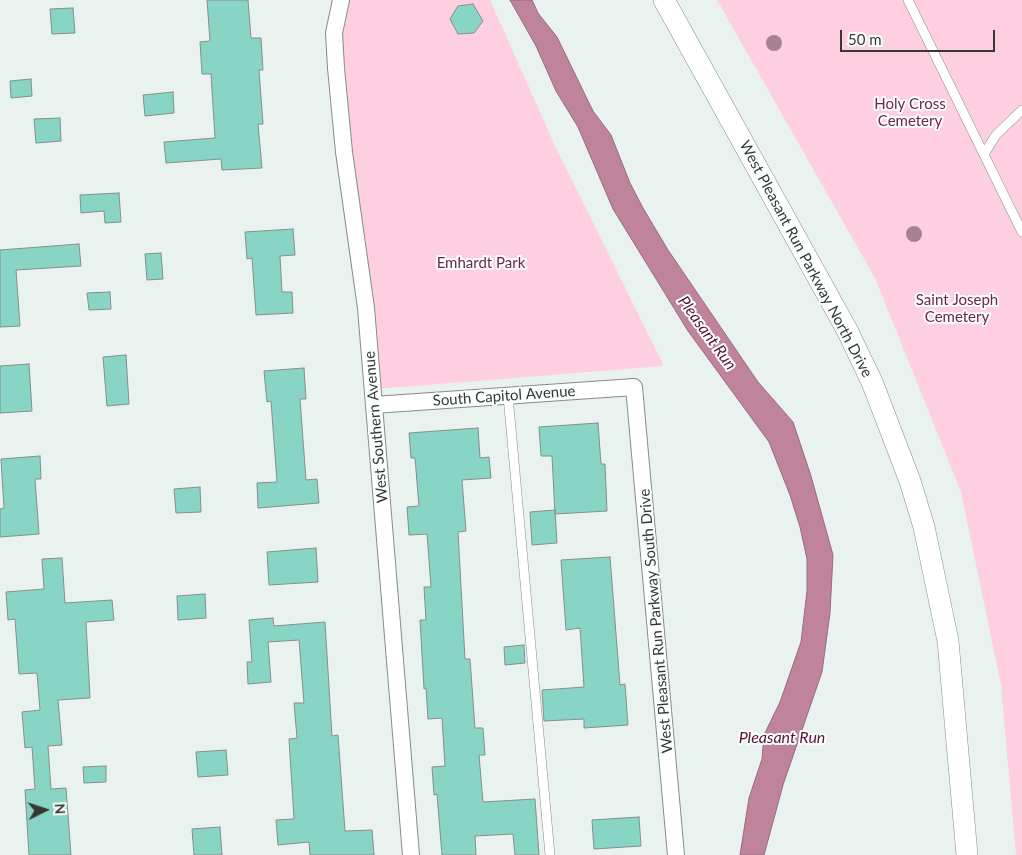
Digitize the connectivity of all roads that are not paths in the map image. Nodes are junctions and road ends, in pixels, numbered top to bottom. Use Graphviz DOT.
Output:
graph roads {
  1 [pos="341,0"];
  2 [pos="664,0"];
  3 [pos="908,0"];
  4 [pos="1022,110"];
  5 [pos="984,154"];
  6 [pos="1022,232"];
  7 [pos="634,387"];
  8 [pos="508,396"];
  9 [pos="374,406"];
  10 [pos="411,855"];
  11 [pos="550,855"];
  12 [pos="676,855"];
  13 [pos="967,855"];
  1 -- 9 [label="street, West Southern Avenue"];
  2 -- 13 [label="street, West Pleasant Run Parkway North Drive"];
  3 -- 5 [label="lane"];
  4 -- 5 [label="lane"];
  5 -- 6 [label="lane"];
  7 -- 8 [label="street, South Capitol Avenue"];
  7 -- 12 [label="street, West Pleasant Run Parkway South Drive"];
  8 -- 9 [label="street, South Capitol Avenue"];
  8 -- 11 [label="lane"];
  9 -- 10 [label="street, West Southern Avenue"];
}
